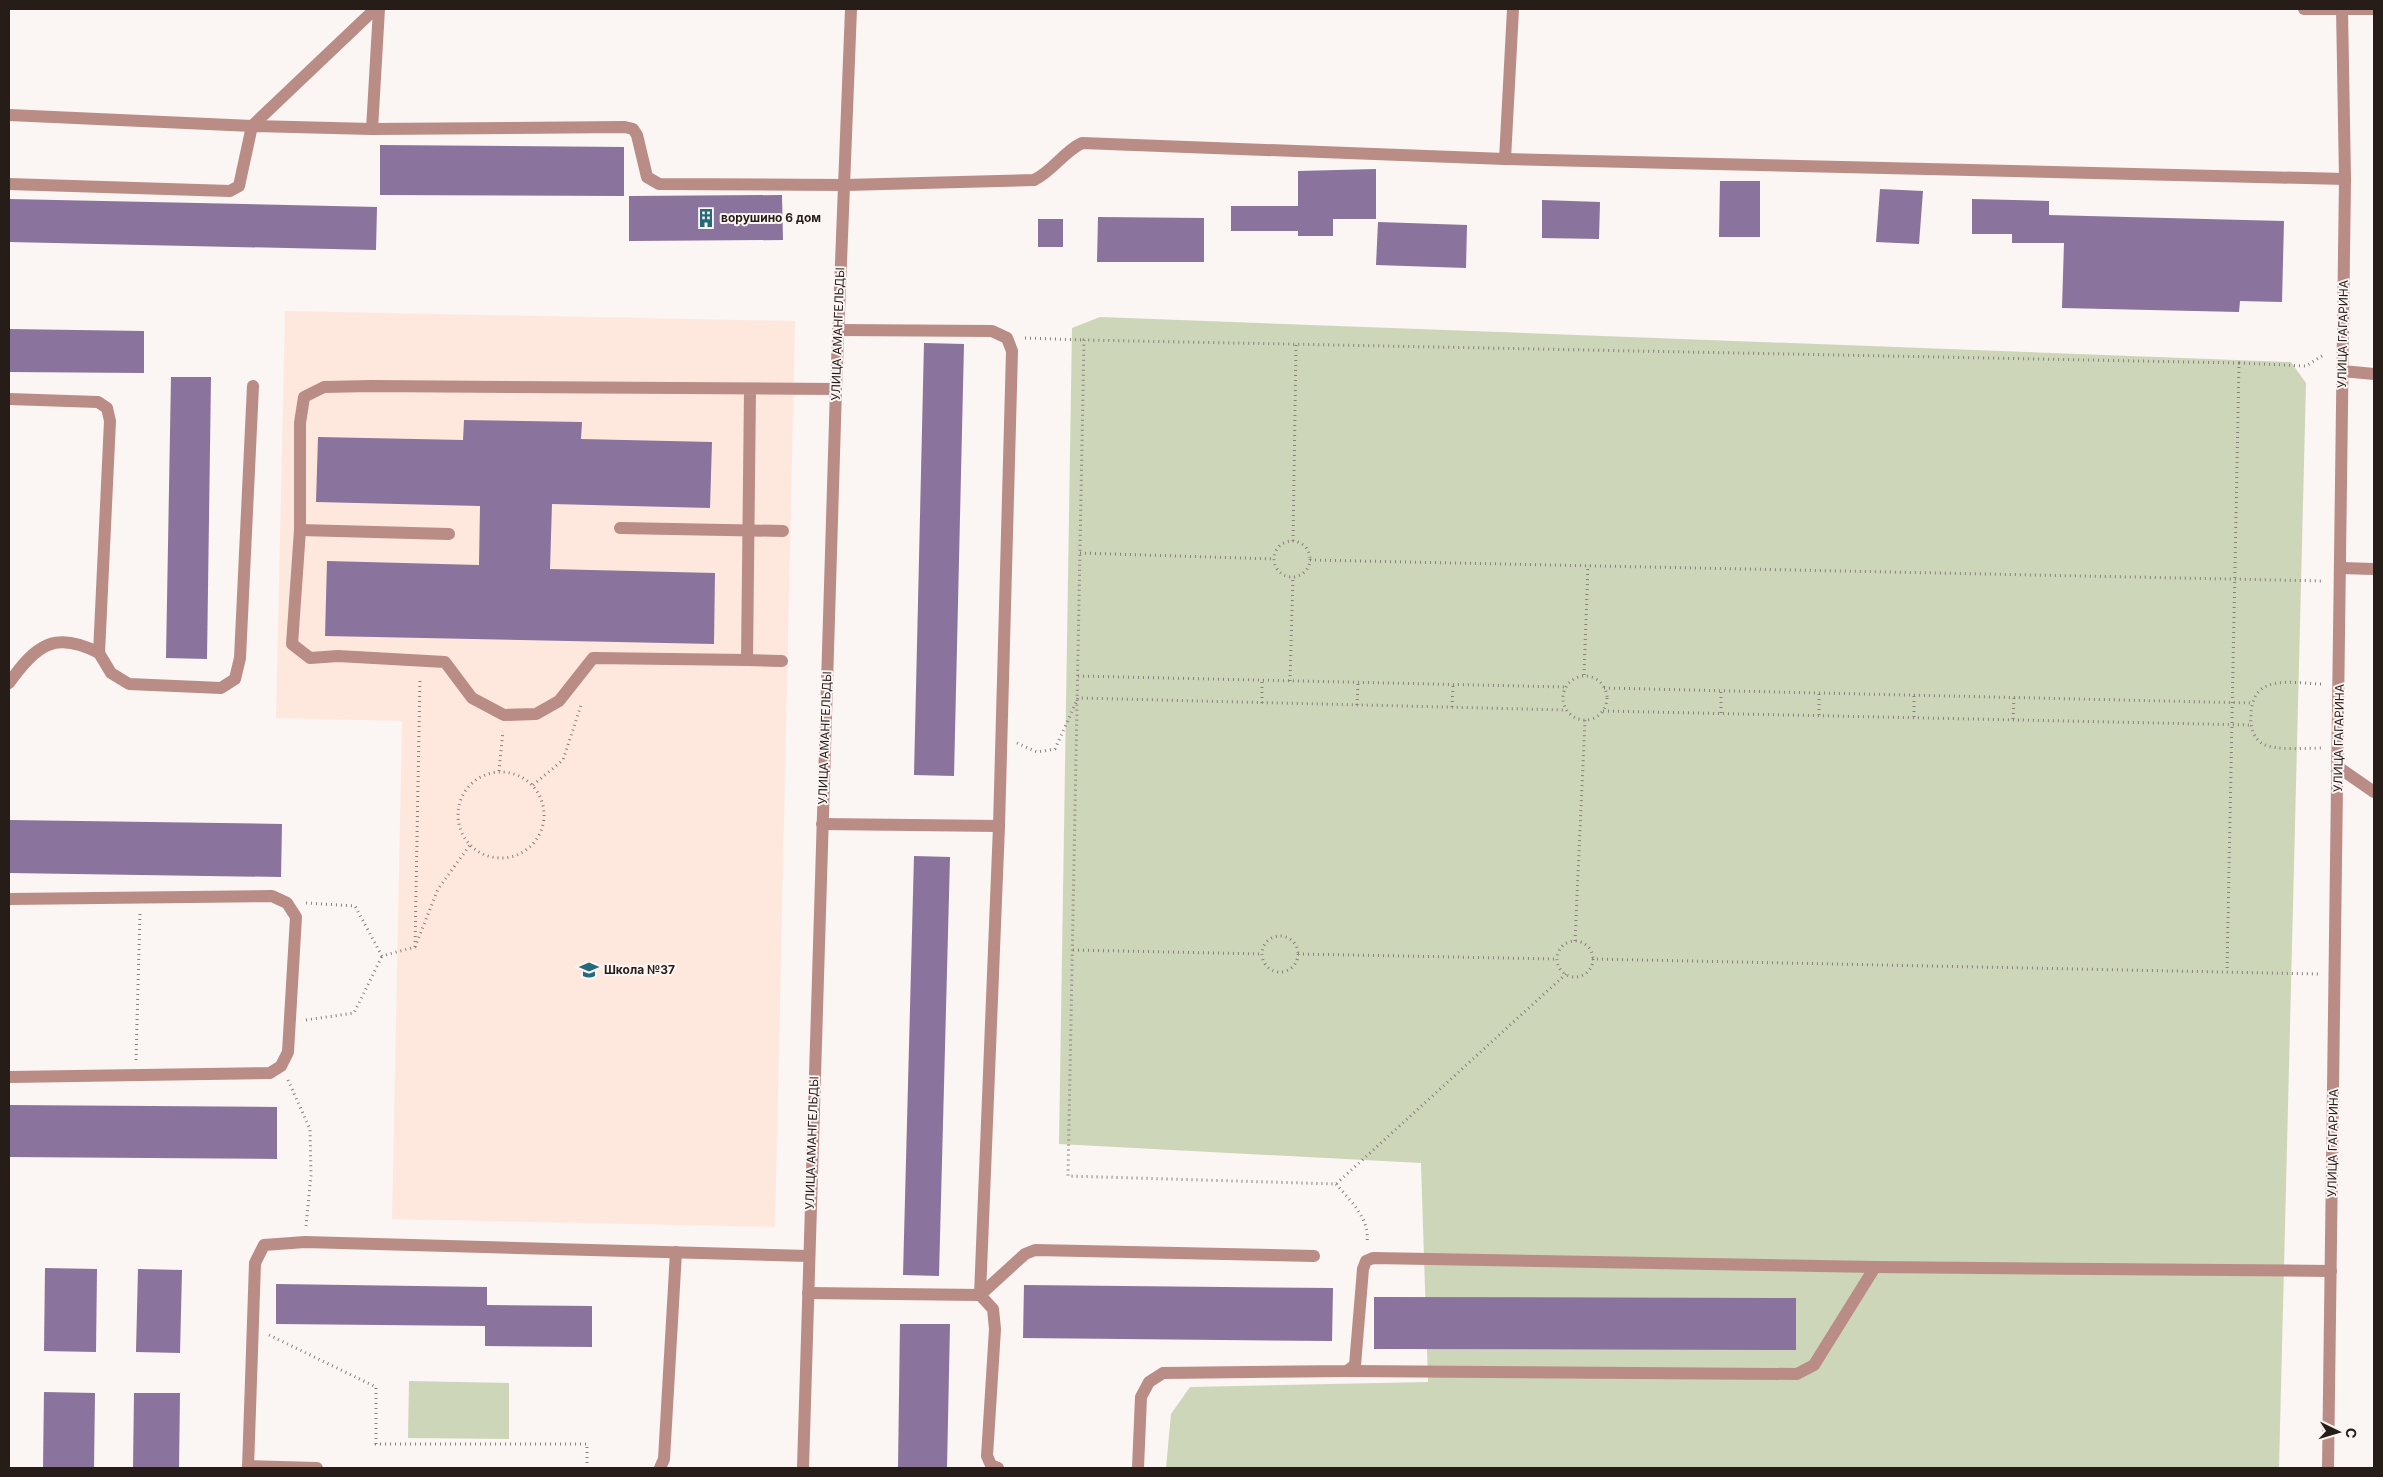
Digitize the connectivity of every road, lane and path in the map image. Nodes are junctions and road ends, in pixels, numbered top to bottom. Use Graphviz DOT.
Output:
graph roads {
  1 [pos="375,9"];
  2 [pos="379,9"];
  3 [pos="850,9"];
  4 [pos="1513,9"];
  5 [pos="2304,9"];
  6 [pos="2342,9"];
  7 [pos="2374,10"];
  8 [pos="9,115"];
  9 [pos="252,126"];
  10 [pos="372,128"];
  11 [pos="1505,159"];
  12 [pos="2345,179"];
  13 [pos="9,184"];
  14 [pos="844,185"];
  15 [pos="838,330"];
  16 [pos="1007,338"];
  17 [pos="1084,340"];
  18 [pos="2342,344"];
  19 [pos="1296,345"];
  20 [pos="2239,363"];
  21 [pos="2342,372"];
  22 [pos="2374,374"];
  23 [pos="253,386"];
  24 [pos="750,389"];
  25 [pos="836,389"];
  26 [pos="9,399"];
  27 [pos="620,528"];
  28 [pos="300,530"];
  29 [pos="750,530"];
  30 [pos="783,530"];
  31 [pos="449,534"];
  32 [pos="1293,541"];
  33 [pos="1080,553"];
  34 [pos="1275,559"];
  35 [pos="1310,560"];
  36 [pos="1588,565"];
  37 [pos="2341,568"];
  38 [pos="2374,569"];
  39 [pos="1293,576"];
  40 [pos="2235,579"];
  41 [pos="2341,581"];
  42 [pos="99,653"];
  43 [pos="747,660"];
  44 [pos="782,660"];
  45 [pos="420,661"];
  46 [pos="1078,676"];
  47 [pos="1584,676"];
  48 [pos="1262,680"];
  49 [pos="1290,681"];
  50 [pos="9,683"];
  51 [pos="1358,683"];
  52 [pos="2339,684"];
  53 [pos="1452,685"];
  54 [pos="1565,687"];
  55 [pos="1604,688"];
  56 [pos="1721,690"];
  57 [pos="1819,693"];
  58 [pos="1914,695"];
  59 [pos="1078,698"];
  60 [pos="2014,698"];
  61 [pos="582,699"];
  62 [pos="1262,703"];
  63 [pos="2233,703"];
  64 [pos="2251,703"];
  65 [pos="1357,705"];
  66 [pos="1452,707"];
  67 [pos="1566,710"];
  68 [pos="1603,710"];
  69 [pos="1721,713"];
  70 [pos="504,715"];
  71 [pos="1818,715"];
  72 [pos="1914,717"];
  73 [pos="1585,720"];
  74 [pos="2013,720"];
  75 [pos="2232,724"];
  76 [pos="2250,724"];
  77 [pos="1001,731"];
  78 [pos="2338,749"];
  79 [pos="2338,767"];
  80 [pos="499,771"];
  81 [pos="533,785"];
  82 [pos="2374,792"];
  83 [pos="822,824"];
  84 [pos="999,826"];
  85 [pos="470,845"];
  86 [pos="140,898"];
  87 [pos="9,899"];
  88 [pos="287,903"];
  89 [pos="1575,941"];
  90 [pos="415,947"];
  91 [pos="1073,950"];
  92 [pos="1263,954"];
  93 [pos="1298,954"];
  94 [pos="382,956"];
  95 [pos="1557,959"];
  96 [pos="1592,960"];
  97 [pos="2227,972"];
  98 [pos="1566,974"];
  99 [pos="2336,975"];
  100 [pos="290,1020"];
  101 [pos="281,1066"];
  102 [pos="136,1075"];
  103 [pos="9,1077"];
  104 [pos="1336,1184"];
  105 [pos="305,1242"];
  106 [pos="676,1252"];
  107 [pos="808,1256"];
  108 [pos="1314,1256"];
  109 [pos="1366,1261"];
  110 [pos="1875,1267"];
  111 [pos="2331,1271"];
  112 [pos="808,1293"];
  113 [pos="980,1296"];
  114 [pos="253,1327"];
  115 [pos="1347,1371"];
  116 [pos="248,1467"];
  117 [pos="317,1468"];
  118 [pos="587,1468"];
  119 [pos="660,1468"];
  120 [pos="802,1468"];
  121 [pos="998,1468"];
  122 [pos="1138,1468"];
  123 [pos="2328,1468"];
  1 -- 9 [label="street"];
  2 -- 10 [label="street"];
  3 -- 14 [label="street, УЛИЦА АМАНГЕЛЬДЫ"];
  4 -- 11 [label="street"];
  5 -- 6 [label="street"];
  6 -- 7 [label="street"];
  6 -- 12 [label="street, УЛИЦА ГАГАРИНА"];
  8 -- 9 [label="street"];
  9 -- 10 [label="street"];
  9 -- 13 [label="street"];
  10 -- 14 [label="street"];
  11 -- 12 [label="street"];
  11 -- 14 [label="street"];
  12 -- 18 [label="street, УЛИЦА ГАГАРИНА"];
  14 -- 15 [label="street, УЛИЦА АМАНГЕЛЬДЫ"];
  15 -- 16 [label="street"];
  15 -- 25 [label="street, УЛИЦА АМАНГЕЛЬДЫ"];
  16 -- 17 [label="path"];
  16 -- 77 [label="street"];
  17 -- 19 [label="path"];
  17 -- 33 [label="path"];
  18 -- 20 [label="path"];
  18 -- 21 [label="street, УЛИЦА ГАГАРИНА"];
  19 -- 20 [label="path"];
  19 -- 32 [label="path"];
  20 -- 40 [label="path"];
  21 -- 22 [label="street"];
  21 -- 37 [label="street, УЛИЦА ГАГАРИНА"];
  23 -- 42 [label="street"];
  24 -- 25 [label="street"];
  24 -- 28 [label="street"];
  24 -- 29 [label="street"];
  25 -- 83 [label="street, УЛИЦА АМАНГЕЛЬДЫ"];
  26 -- 42 [label="street"];
  27 -- 29 [label="street"];
  28 -- 31 [label="street"];
  28 -- 45 [label="street"];
  29 -- 30 [label="street"];
  29 -- 43 [label="street"];
  32 -- 34 [label="path"];
  32 -- 35 [label="path"];
  33 -- 34 [label="path"];
  33 -- 46 [label="path"];
  34 -- 39 [label="path"];
  35 -- 36 [label="path"];
  35 -- 39 [label="path"];
  36 -- 40 [label="path"];
  36 -- 47 [label="path"];
  37 -- 38 [label="street"];
  37 -- 41 [label="street, УЛИЦА ГАГАРИНА"];
  39 -- 49 [label="path"];
  40 -- 41 [label="path"];
  40 -- 63 [label="path"];
  41 -- 52 [label="street, УЛИЦА ГАГАРИНА"];
  42 -- 50 [label="street"];
  43 -- 44 [label="street"];
  43 -- 70 [label="street"];
  45 -- 70 [label="street"];
  45 -- 90 [label="path"];
  46 -- 48 [label="path"];
  46 -- 59 [label="path"];
  47 -- 54 [label="path"];
  47 -- 55 [label="path"];
  48 -- 49 [label="path"];
  48 -- 62 [label="path"];
  49 -- 51 [label="path"];
  51 -- 53 [label="path"];
  51 -- 65 [label="path"];
  52 -- 64 [label="path"];
  52 -- 78 [label="street, УЛИЦА ГАГАРИНА"];
  53 -- 54 [label="path"];
  53 -- 66 [label="path"];
  54 -- 67 [label="path"];
  55 -- 56 [label="path"];
  55 -- 68 [label="path"];
  56 -- 57 [label="path"];
  56 -- 69 [label="path"];
  57 -- 58 [label="path"];
  57 -- 71 [label="path"];
  58 -- 60 [label="path"];
  58 -- 72 [label="path"];
  59 -- 62 [label="path"];
  59 -- 77 [label="path"];
  59 -- 91 [label="path"];
  60 -- 63 [label="path"];
  60 -- 74 [label="path"];
  61 -- 81 [label="path"];
  62 -- 65 [label="path"];
  63 -- 64 [label="path"];
  63 -- 75 [label="path"];
  64 -- 76 [label="path"];
  65 -- 66 [label="path"];
  66 -- 67 [label="path"];
  67 -- 73 [label="path"];
  68 -- 69 [label="path"];
  68 -- 73 [label="path"];
  69 -- 71 [label="path"];
  70 -- 80 [label="path"];
  71 -- 72 [label="path"];
  72 -- 74 [label="path"];
  73 -- 89 [label="path"];
  74 -- 75 [label="path"];
  75 -- 76 [label="path"];
  75 -- 97 [label="path"];
  76 -- 78 [label="path"];
  77 -- 84 [label="street"];
  78 -- 79 [label="street, УЛИЦА ГАГАРИНА"];
  79 -- 82 [label="street"];
  79 -- 99 [label="street, УЛИЦА ГАГАРИНА"];
  80 -- 81 [label="path"];
  80 -- 85 [label="path"];
  81 -- 85 [label="path"];
  83 -- 84 [label="street"];
  83 -- 107 [label="street, УЛИЦА АМАНГЕЛЬДЫ"];
  84 -- 113 [label="street"];
  85 -- 90 [label="path"];
  86 -- 87 [label="street"];
  86 -- 88 [label="street"];
  86 -- 102 [label="path"];
  88 -- 94 [label="path"];
  88 -- 100 [label="street"];
  89 -- 95 [label="path"];
  89 -- 96 [label="path"];
  90 -- 94 [label="path"];
  91 -- 92 [label="path"];
  91 -- 104 [label="path"];
  92 -- 93 [label="path"];
  92 -- 93 [label="path"];
  93 -- 95 [label="path"];
  94 -- 100 [label="path"];
  95 -- 98 [label="path"];
  96 -- 97 [label="path"];
  96 -- 98 [label="path"];
  97 -- 99 [label="path"];
  98 -- 104 [label="path"];
  99 -- 111 [label="street, УЛИЦА ГАГАРИНА"];
  100 -- 101 [label="street"];
  101 -- 102 [label="street"];
  101 -- 105 [label="path"];
  102 -- 103 [label="street"];
  104 -- 109 [label="path"];
  105 -- 106 [label="street"];
  105 -- 114 [label="street"];
  106 -- 107 [label="street"];
  106 -- 119 [label="street"];
  107 -- 112 [label="street, УЛИЦА АМАНГЕЛЬДЫ"];
  108 -- 113 [label="street"];
  109 -- 110 [label="street"];
  109 -- 115 [label="street"];
  110 -- 111 [label="street"];
  110 -- 115 [label="street"];
  111 -- 123 [label="street, УЛИЦА ГАГАРИНА"];
  112 -- 113 [label="street"];
  112 -- 120 [label="street, УЛИЦА АМАНГЕЛЬДЫ"];
  113 -- 121 [label="street"];
  114 -- 116 [label="street"];
  114 -- 118 [label="path"];
  115 -- 122 [label="street"];
  116 -- 117 [label="street"];
}
